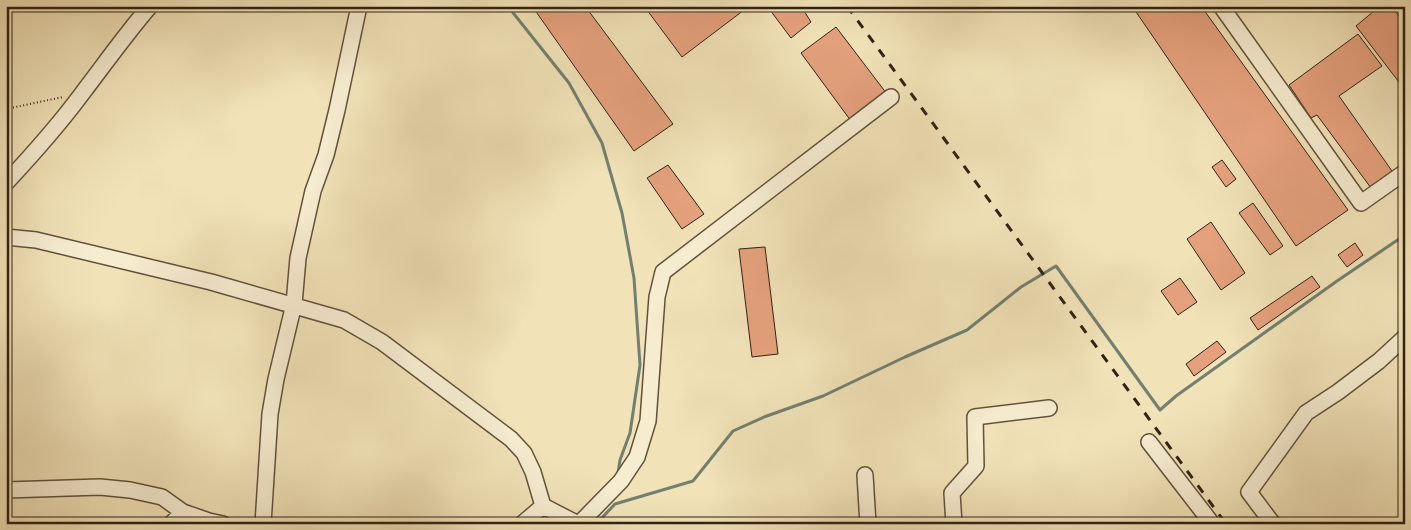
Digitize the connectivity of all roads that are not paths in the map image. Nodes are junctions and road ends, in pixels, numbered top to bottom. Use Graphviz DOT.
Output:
graph roads {
  1 [pos="150,6"];
  2 [pos="359,6"];
  3 [pos="1221,6"];
  4 [pos="891,97"];
  5 [pos="1405,172"];
  6 [pos="6,184"];
  7 [pos="6,237"];
  8 [pos="294,304"];
  9 [pos="1405,337"];
  10 [pos="1049,408"];
  11 [pos="1150,442"];
  12 [pos="865,476"];
  13 [pos="6,490"];
  14 [pos="543,506"];
  15 [pos="183,512"];
  16 [pos="172,524"];
  17 [pos="223,524"];
  18 [pos="263,524"];
  19 [pos="522,524"];
  20 [pos="578,524"];
  21 [pos="868,524"];
  22 [pos="954,524"];
  23 [pos="1210,524"];
  24 [pos="1273,524"];
  1 -- 6 [label="street"];
  2 -- 8 [label="street"];
  3 -- 5 [label="street"];
  4 -- 20 [label="street"];
  7 -- 8 [label="street"];
  8 -- 14 [label="street"];
  8 -- 18 [label="street"];
  9 -- 24 [label="street"];
  10 -- 22 [label="street"];
  11 -- 23 [label="street"];
  12 -- 21 [label="street"];
  13 -- 15 [label="street"];
  14 -- 19 [label="street"];
  14 -- 20 [label="street"];
  15 -- 16 [label="street"];
  15 -- 17 [label="street"];
}
